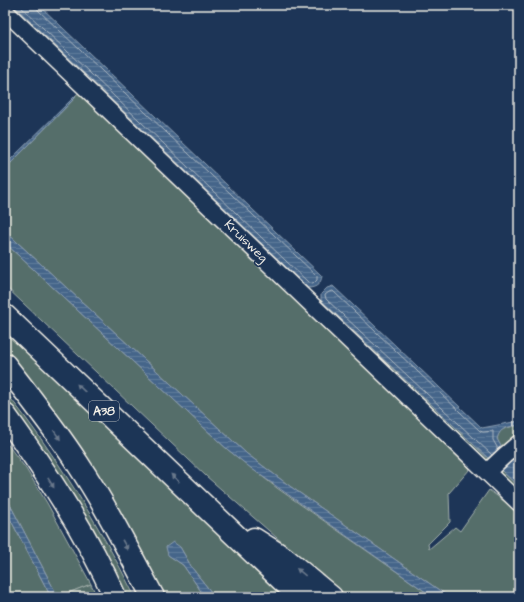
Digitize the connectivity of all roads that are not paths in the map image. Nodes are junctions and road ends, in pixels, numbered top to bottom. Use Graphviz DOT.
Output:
graph roads {
  1 [pos="5,11"];
  2 [pos="5,316"];
  3 [pos="5,366"];
  4 [pos="5,415"];
  5 [pos="519,443"];
  6 [pos="496,463"];
  7 [pos="519,503"];
  8 [pos="203,505"];
  9 [pos="115,597"];
  10 [pos="153,597"];
  11 [pos="300,597"];
  12 [pos="331,597"];
  1 -- 6 [label="street, Kruisweg"];
  8 -- 2 [label="highway, A38, one-way"];
  3 -- 10 [label="highway, one-way"];
  4 -- 9 [label="highway, one-way"];
  5 -- 6 [label="street"];
  6 -- 7 [label="street, Kruisweg"];
  8 -- 11 [label="highway, A38"];
  12 -- 8 [label="highway, A38, one-way"];
}
